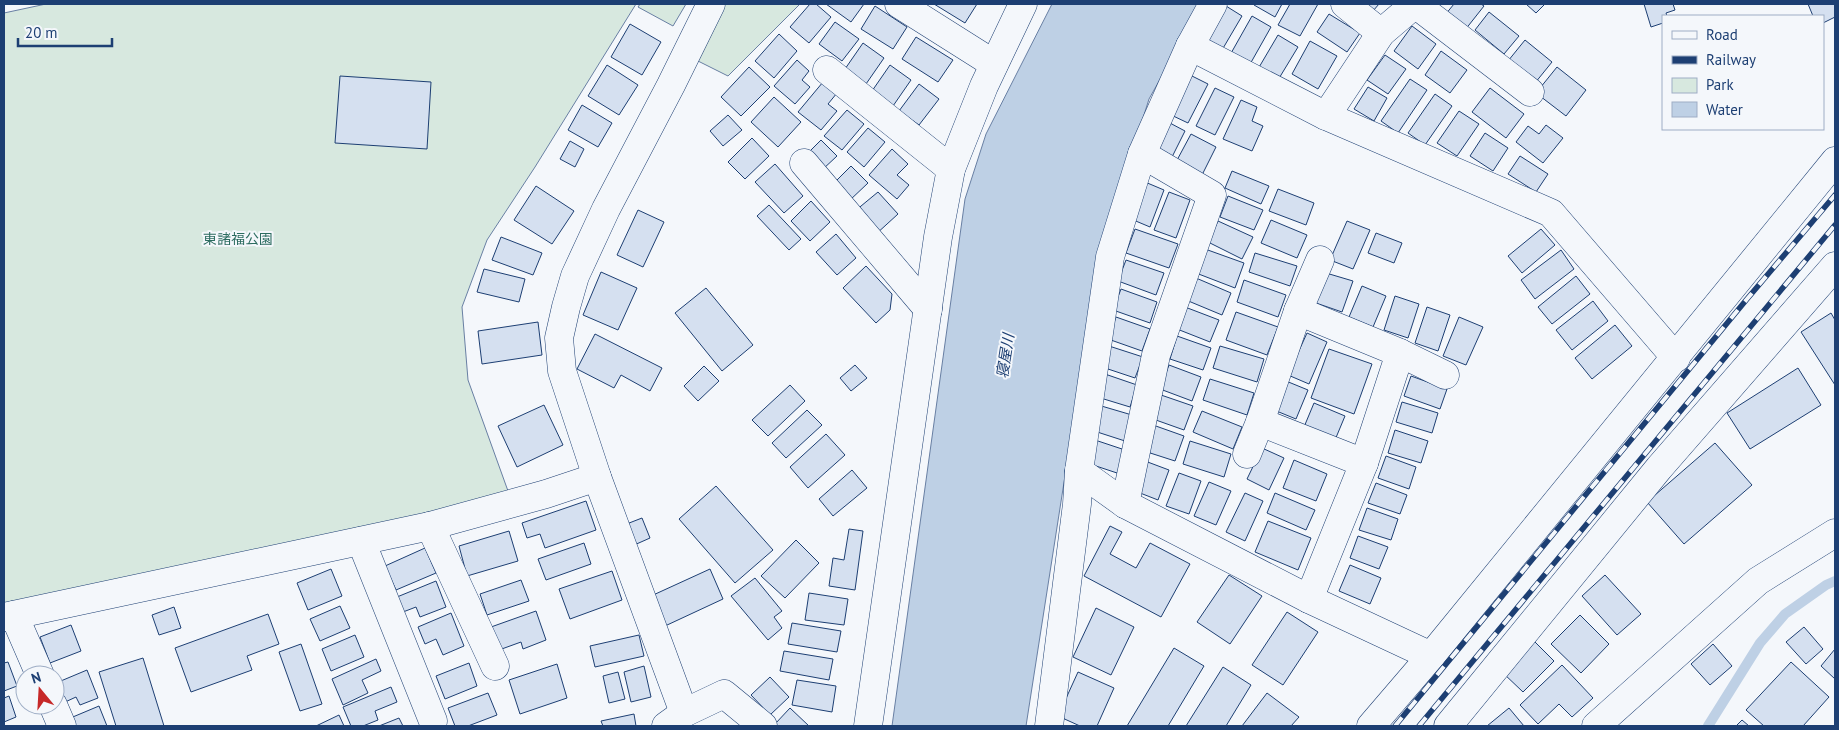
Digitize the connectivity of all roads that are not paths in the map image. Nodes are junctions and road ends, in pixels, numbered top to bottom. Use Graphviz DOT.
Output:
graph roads {
  1 [pos="711,4"];
  2 [pos="899,4"];
  3 [pos="1023,4"];
  4 [pos="1212,4"];
  5 [pos="1345,4"];
  6 [pos="1381,33"];
  7 [pos="1190,46"];
  8 [pos="994,64"];
  9 [pos="827,70"];
  10 [pos="1530,92"];
  11 [pos="1326,116"];
  12 [pos="1142,154"];
  13 [pos="1835,161"];
  14 [pos="804,163"];
  15 [pos="951,169"];
  16 [pos="1320,260"];
  17 [pos="1835,266"];
  18 [pos="928,309"];
  19 [pos="1298,311"];
  20 [pos="1400,353"];
  21 [pos="1676,358"];
  22 [pos="1445,375"];
  23 [pos="1260,422"];
  24 [pos="1247,454"];
  25 [pos="1364,463"];
  26 [pos="1078,471"];
  27 [pos="597,477"];
  28 [pos="1125,504"];
  29 [pos="430,526"];
  30 [pos="1835,534"];
  31 [pos="361,541"];
  32 [pos="1309,599"];
  33 [pos="9,616"];
  34 [pos="1431,656"];
  35 [pos="35,665"];
  36 [pos="495,666"];
  37 [pos="433,720"];
  38 [pos="675,720"];
  39 [pos="763,726"];
  40 [pos="868,726"];
  41 [pos="1049,726"];
  42 [pos="1371,726"];
  43 [pos="1448,726"];
  44 [pos="1596,726"];
  1 -- 27 [label="street"];
  2 -- 8 [label="street"];
  3 -- 8 [label="street"];
  4 -- 7 [label="street"];
  5 -- 6 [label="street"];
  6 -- 10 [label="street"];
  6 -- 11 [label="street"];
  7 -- 11 [label="street"];
  7 -- 12 [label="street"];
  8 -- 15 [label="street"];
  9 -- 15 [label="street"];
  11 -- 21 [label="street"];
  12 -- 26 [label="street"];
  12 -- 28 [label="street"];
  13 -- 21 [label="street"];
  14 -- 18 [label="street"];
  15 -- 18 [label="street"];
  16 -- 19 [label="street"];
  17 -- 43 [label="street"];
  18 -- 40 [label="street"];
  19 -- 20 [label="street"];
  19 -- 23 [label="street"];
  20 -- 22 [label="street"];
  20 -- 25 [label="street"];
  21 -- 34 [label="street"];
  23 -- 24 [label="street"];
  23 -- 25 [label="street"];
  25 -- 32 [label="street"];
  26 -- 28 [label="street"];
  26 -- 41 [label="street"];
  27 -- 29 [label="street"];
  27 -- 38 [label="street"];
  28 -- 32 [label="street"];
  29 -- 31 [label="street"];
  29 -- 36 [label="street"];
  30 -- 44 [label="street"];
  31 -- 33 [label="street"];
  31 -- 37 [label="street"];
  32 -- 34 [label="street"];
  33 -- 35 [label="street"];
  34 -- 42 [label="street"];
  38 -- 39 [label="street"];
}
